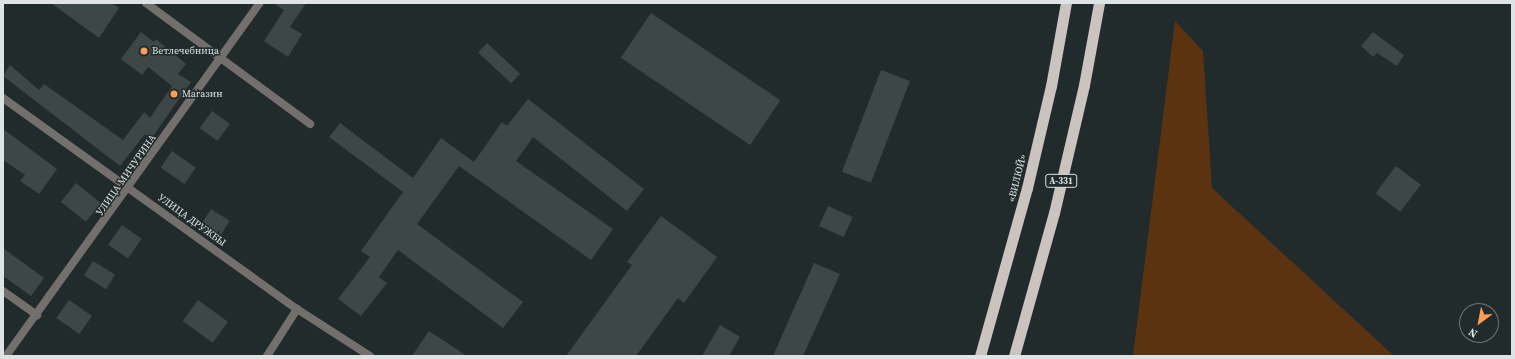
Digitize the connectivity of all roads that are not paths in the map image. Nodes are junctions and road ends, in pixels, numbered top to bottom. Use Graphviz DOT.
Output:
graph roads {
  1 [pos="146,3"];
  2 [pos="260,3"];
  3 [pos="1066,3"];
  4 [pos="1099,3"];
  5 [pos="221,57"];
  6 [pos="3,98"];
  7 [pos="310,124"];
  8 [pos="130,187"];
  9 [pos="3,291"];
  10 [pos="297,309"];
  11 [pos="37,316"];
  12 [pos="6,356"];
  13 [pos="267,356"];
  14 [pos="370,356"];
  15 [pos="980,356"];
  16 [pos="1014,356"];
  1 -- 5 [label="street"];
  2 -- 5 [label="street, УЛИЦА МИЧУРИНА"];
  3 -- 15 [label="highway, «ВИЛЮЙ» / А-331"];
  4 -- 16 [label="highway, А-331"];
  5 -- 7 [label="street"];
  5 -- 8 [label="street, УЛИЦА МИЧУРИНА"];
  6 -- 8 [label="street, УЛИЦА ДРУЖБЫ"];
  8 -- 10 [label="street, УЛИЦА ДРУЖБЫ"];
  8 -- 11 [label="street, УЛИЦА МИЧУРИНА"];
  9 -- 11 [label="street"];
  10 -- 13 [label="street"];
  10 -- 14 [label="street, УЛИЦА ДРУЖБЫ"];
  11 -- 12 [label="street, УЛИЦА МИЧУРИНА"];
}
